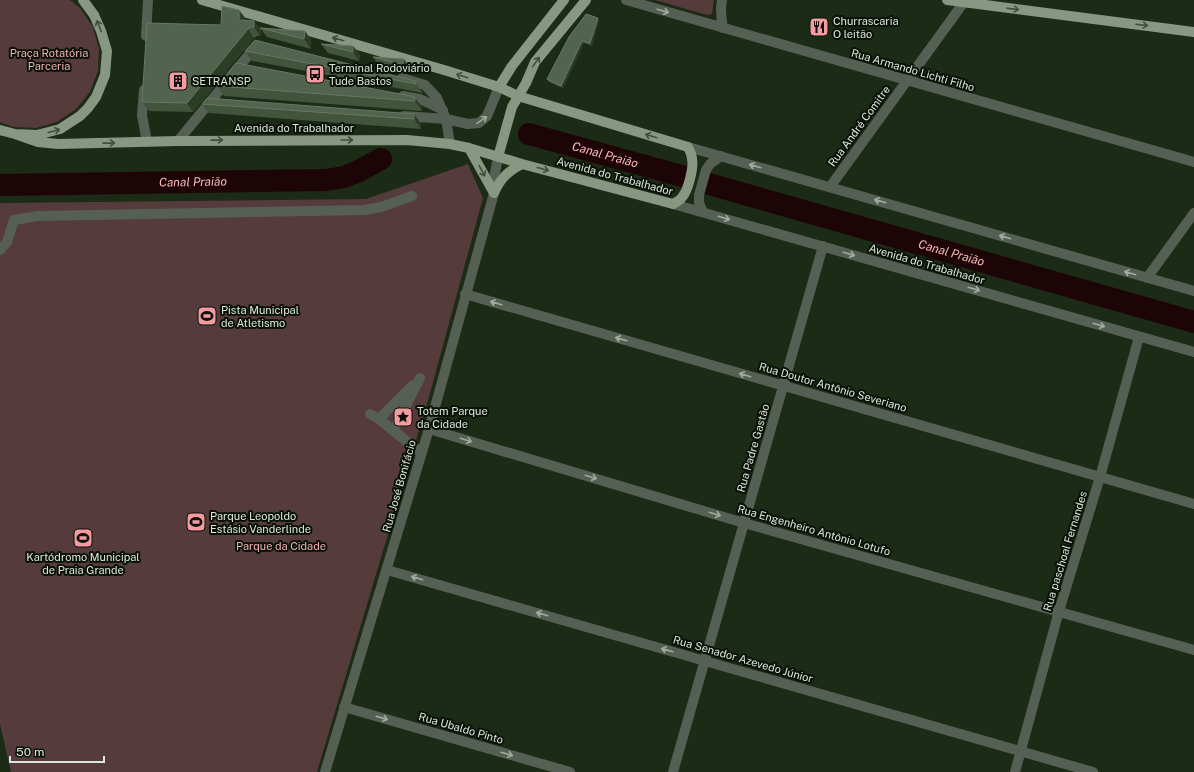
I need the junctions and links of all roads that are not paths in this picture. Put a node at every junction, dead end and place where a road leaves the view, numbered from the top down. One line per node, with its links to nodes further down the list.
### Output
1 (84, 0): 27 (main road, one-way to 1)
2 (148, 0): 13 (street)
3 (202, 0): 19 (main road, one-way to 3)
4 (564, 0): 19 (main road)
5 (626, 0): 10 (street, Rua Armando Lichti Filho, one-way to 10)
6 (722, 0): 10 (street)
7 (947, 0): 9 (main road)
8 (582, 2): 21 (main road, one-way to 8)
9 (964, 2): 11 (main road, one-way to 11); 18 (street, Rua André Comitre)
10 (723, 28): 18 (street, Rua Armando Lichti Filho)
11 (1194, 32)
12 (267, 44): 14 (street)
13 (146, 46)
14 (240, 65): 15 (street); 22 (street)
15 (255, 68)
16 (144, 77): 29 (street)
17 (396, 77): 24 (street)
18 (907, 80): 35 (street, Rua Armando Lichti Filho); 37 (street, Rua André Comitre)
19 (499, 88): 21 (main road); 24 (street, one-way to 19)
20 (390, 93): 24 (street)
21 (518, 96): 31 (main road, one-way to 21); 34 (main road)
22 (210, 101): 23 (street); 28 (street)
23 (226, 103)
24 (444, 114): 25 (street); 30 (street)
25 (391, 115)
26 (0, 130): 27 (main road)
27 (15, 134): 29 (main road, Avenida do Trabalhador, one-way to 29)
28 (178, 141): 29 (main road, Avenida do Trabalhador); 30 (main road, Avenida do Trabalhador, one-way to 30)
29 (147, 142)
30 (450, 144): 32 (main road, Avenida do Trabalhador)
31 (688, 147): 33 (street); 40 (main road)
32 (469, 148): 34 (main road, Avenida do Trabalhador); 38 (main road, one-way to 38)
33 (721, 156): 37 (street, one-way to 33); 41 (street)
34 (498, 157): 36 (main road, Avenida do Trabalhador); 38 (street, Rua José Bonifácio)
35 (1194, 162)
36 (522, 164): 38 (main road); 40 (main road, Avenida do Trabalhador, one-way to 40)
37 (830, 187): 45 (street, one-way to 37)
38 (494, 193): 47 (street, Rua José Bonifácio)
39 (412, 196): 44 (street)
40 (673, 204): 41 (street, Avenida do Trabalhador)
41 (703, 212): 43 (street, Avenida do Trabalhador, one-way to 43)
42 (1194, 213): 45 (street)
43 (823, 246): 48 (street, Avenida do Trabalhador, one-way to 48); 50 (street, Rua Padre Gastão)
44 (0, 250)
45 (1147, 278): 46 (street)
46 (1194, 292)
47 (465, 294): 50 (street, Rua Doutor Antônio Severiano, one-way to 47); 53 (street, Rua José Bonifácio)
48 (1140, 337): 49 (street, Avenida do Trabalhador); 56 (street, Rua paschoal Fernandes)
49 (1194, 352)
50 (783, 386): 56 (street, Rua Doutor Antônio Severiano); 58 (street, Rua Padre Gastão)
51 (370, 414): 52 (street)
52 (379, 419): 54 (street); 54 (street)
53 (429, 429): 55 (street, Rua José Bonifácio); 58 (street, Rua Engenheiro Antônio Lotufo, one-way to 58)
54 (393, 431): 55 (street)
55 (422, 453): 59 (street, Rua José Bonifácio)
56 (1100, 476): 57 (street, Rua Doutor Antônio Severiano); 60 (street, Rua paschoal Fernandes)
57 (1194, 504)
58 (744, 523): 60 (street, Rua Engenheiro Antônio Lotufo); 62 (street, Rua Padre Gastão)
59 (387, 570): 62 (street, Rua Senador Azevedo Júnior, one-way to 59); 63 (street, Rua José Bonifácio)
60 (1059, 611): 61 (street, Rua Engenheiro Antônio Lotufo); 64 (street, Rua paschoal Fernandes)
61 (1194, 650)
62 (705, 660): 64 (street, Rua Senador Azevedo Júnior); 67 (street, Rua Padre Gastão)
63 (344, 707): 65 (street, Rua José Bonifácio); 66 (street, Rua Ubaldo Pinto, one-way to 66)
64 (1021, 752): 68 (street, Rua paschoal Fernandes); 69 (street, Rua Senador Azevedo Júnior)
65 (325, 772)
66 (570, 772)
67 (673, 772)
68 (1016, 772)
69 (1092, 772)

